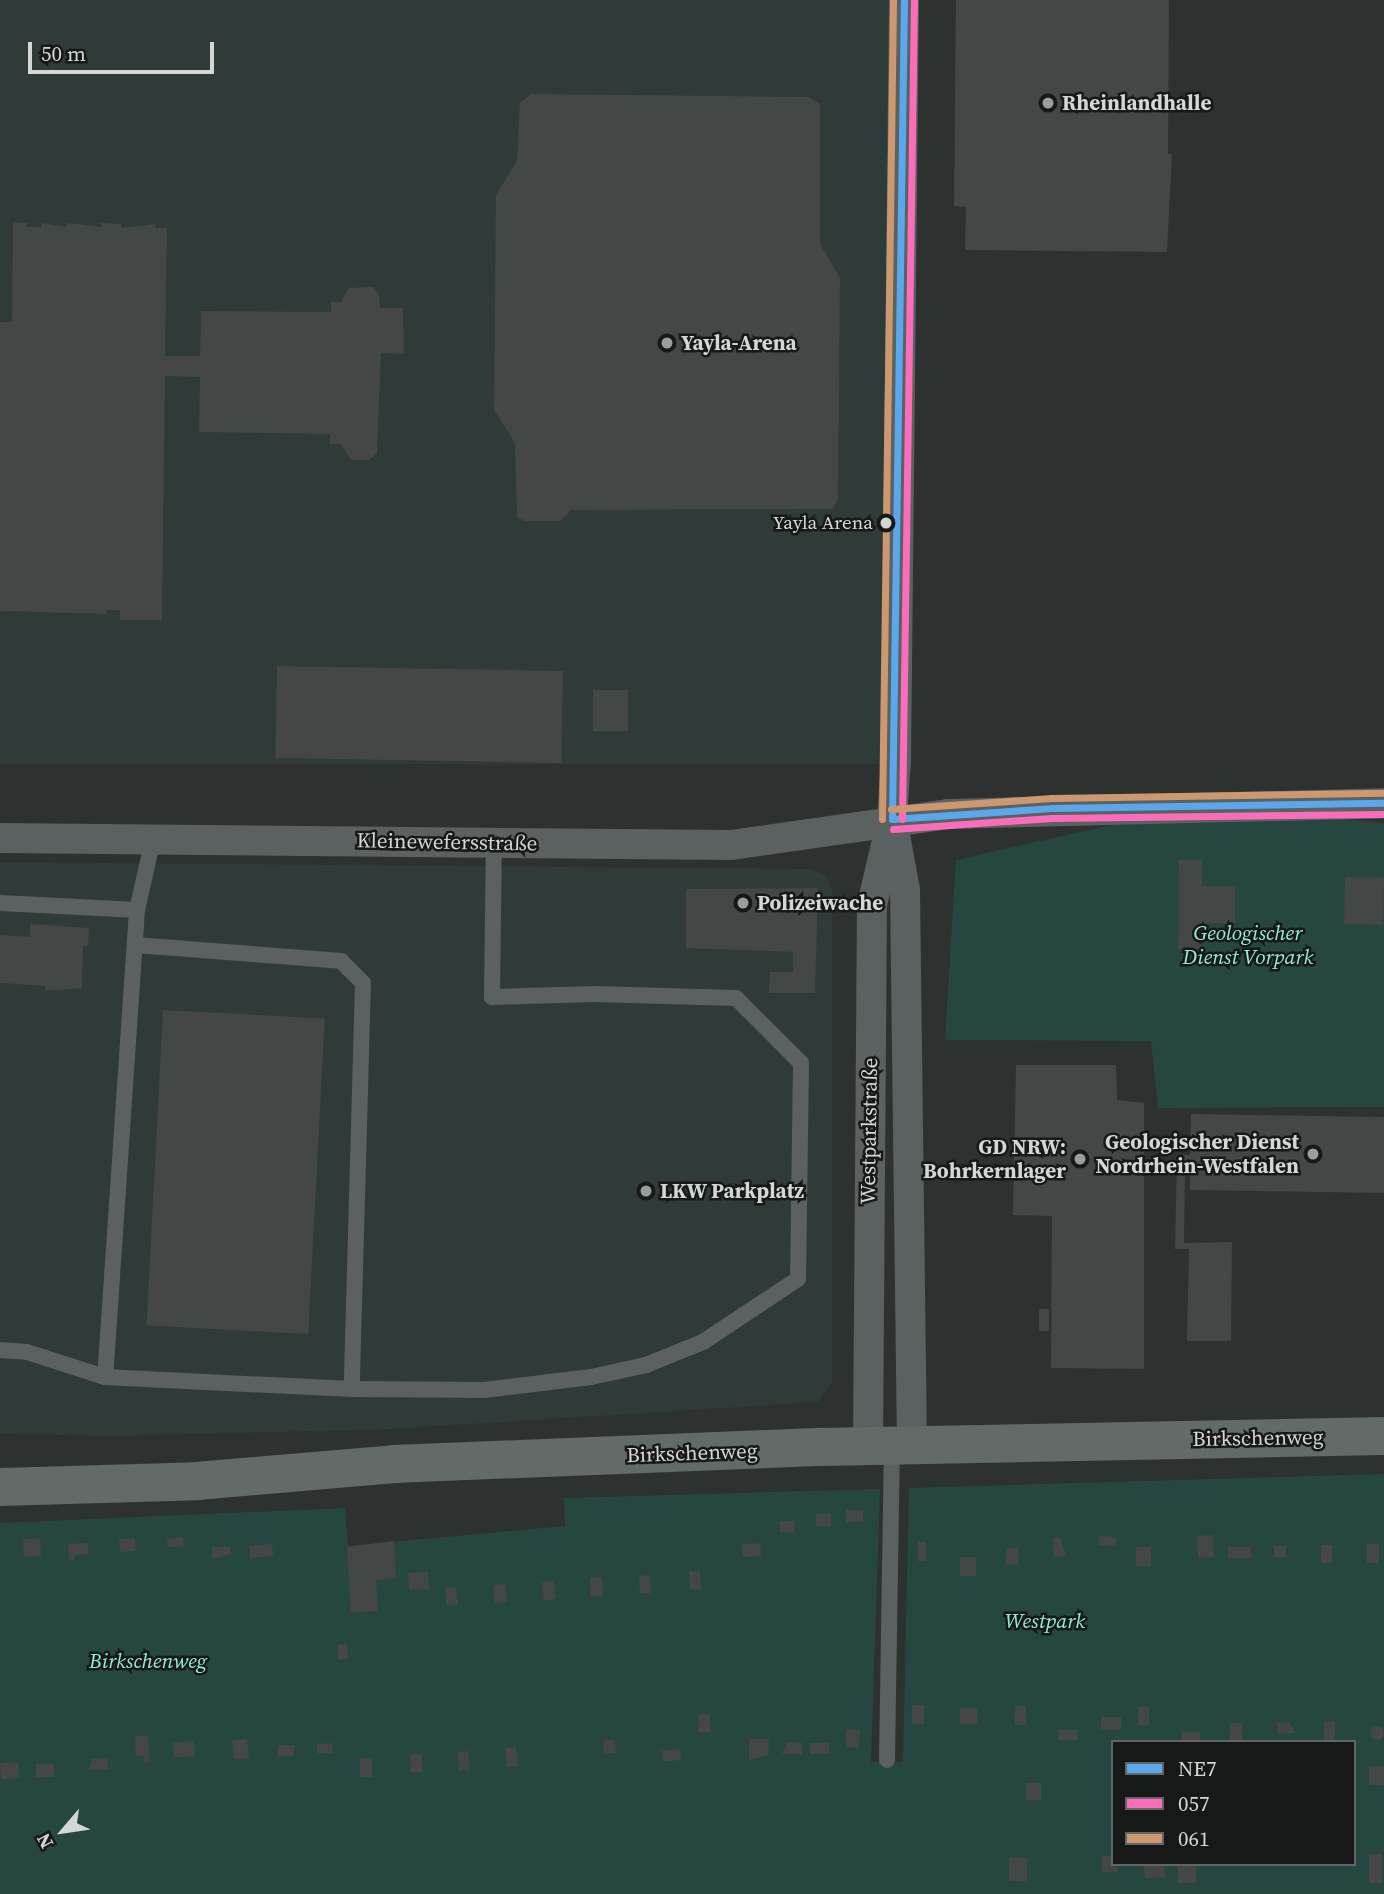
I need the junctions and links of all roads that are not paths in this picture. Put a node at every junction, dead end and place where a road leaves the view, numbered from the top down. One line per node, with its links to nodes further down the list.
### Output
1 (904, 0): 3 (street, Westparkstraße)
2 (1384, 803): 3 (street, Kleinewefersstraße)
3 (892, 819): 6 (street, Kleinewefersstraße); 14 (street, Westparkstraße); 14 (street, Westparkstraße)
4 (0, 838): 5 (street, Kleinewefersstraße)
5 (153, 839): 6 (street, Kleinewefersstraße); 8 (lane)
6 (494, 843): 12 (lane)
7 (0, 903): 8 (lane)
8 (137, 910): 9 (lane)
9 (135, 945): 11 (lane); 12 (lane)
10 (0, 1350): 11 (lane)
11 (105, 1377): 12 (lane)
12 (352, 1389)
13 (1384, 1436): 14 (main road, Birkschenweg)
14 (891, 1446): 15 (main road, Birkschenweg); 16 (lane)
15 (0, 1487)
16 (887, 1760)

